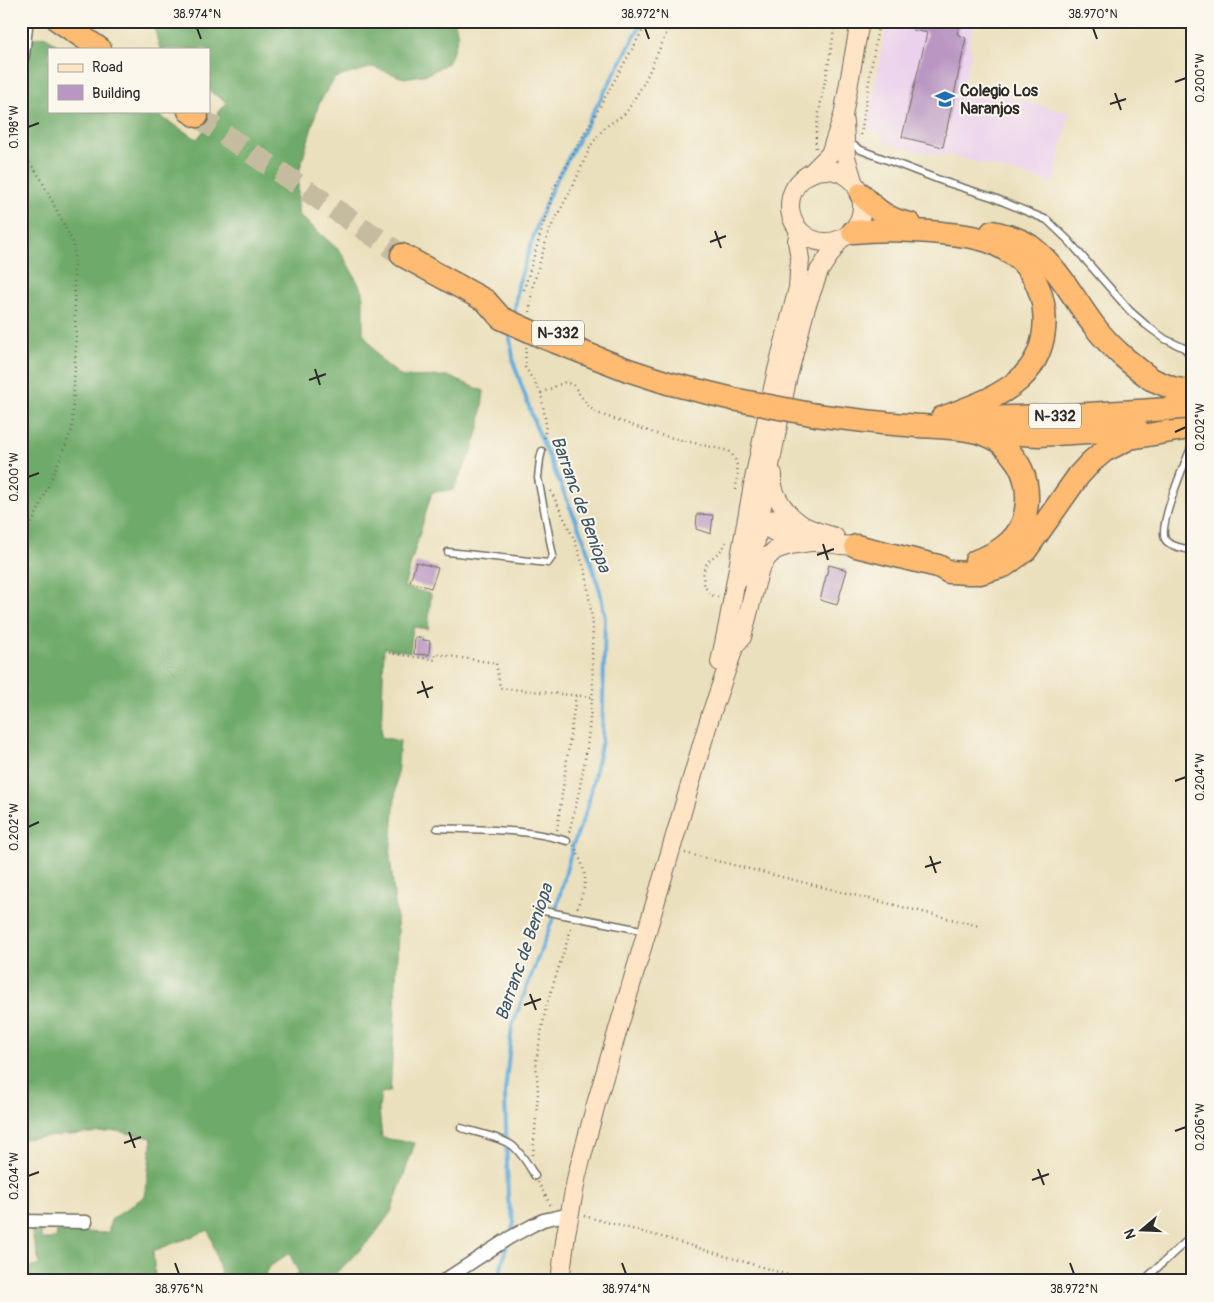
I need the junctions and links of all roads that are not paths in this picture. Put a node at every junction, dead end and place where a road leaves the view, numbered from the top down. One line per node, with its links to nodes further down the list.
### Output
1 (59, 21): 4 (highway)
2 (860, 21): 6 (street)
3 (21, 24): 5 (lane)
4 (99, 48)
5 (21, 73)
6 (843, 116): 7 (street); 8 (street)
7 (853, 137): 9 (street); 14 (lane)
8 (815, 169): 9 (street); 10 (street)
9 (857, 188): 11 (street); 15 (highway, bridge)
10 (799, 230): 11 (street); 13 (street)
11 (846, 236): 17 (highway); 21 (street)
12 (402, 255): 16 (highway, N-332, bridge)
13 (794, 303): 22 (street); 29 (street)
14 (1192, 356): 18 (lane)
15 (1193, 392)
16 (817, 410): 17 (highway, N-332); 19 (highway)
17 (942, 418): 18 (highway, N-332, bridge)
18 (1192, 423): 19 (highway); 26 (lane); 28 (highway)
19 (971, 431): 28 (highway)
20 (542, 451): 27 (lane)
21 (772, 460): 22 (street); 23 (street)
22 (759, 521): 23 (street); 24 (street); 29 (street); 30 (street)
23 (798, 522): 25 (street)
24 (810, 542): 25 (street); 30 (street)
25 (856, 546): 28 (highway)
26 (1193, 551)
27 (448, 552)
28 (938, 566)
29 (728, 624): 31 (street)
30 (735, 645): 31 (street)
31 (710, 717): 35 (street)
32 (437, 828): 33 (lane)
33 (567, 841)
34 (544, 911): 35 (lane)
35 (647, 931): 38 (street)
36 (461, 1128): 37 (lane)
37 (535, 1176)
38 (563, 1215): 42 (street); 43 (street)
39 (21, 1221): 40 (street)
40 (86, 1222)
41 (1193, 1235): 44 (lane)
42 (443, 1281)
43 (560, 1281)
44 (1143, 1281)

